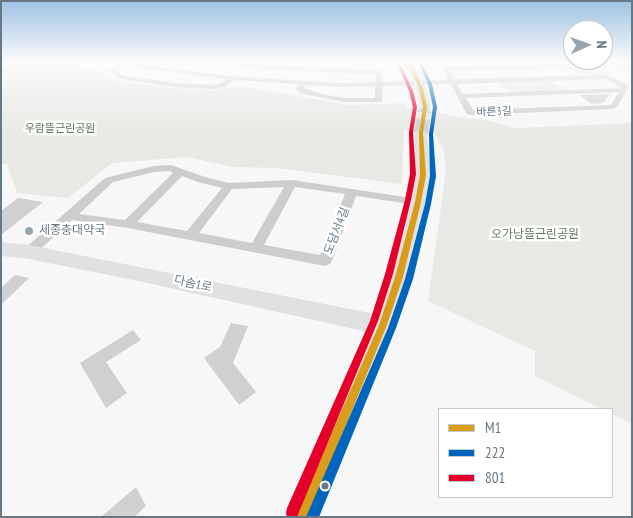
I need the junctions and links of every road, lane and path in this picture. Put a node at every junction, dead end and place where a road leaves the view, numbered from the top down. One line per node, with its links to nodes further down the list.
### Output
1 (301, 86): 2 (street)
2 (380, 86)
3 (420, 86): 8 (street)
4 (456, 86): 7 (street, 바른3길)
5 (625, 86): 6 (street)
6 (624, 90): 7 (street); 7 (street, 바른3길)
7 (461, 96)
8 (424, 107)
9 (421, 133): 14 (street)
10 (181, 171): 12 (street, 도담서4길); 15 (street, 도담서4길); 16 (street)
11 (292, 183): 12 (street, 도담서4길); 13 (street, 도담서4길); 18 (street)
12 (229, 186): 17 (street)
13 (352, 192): 14 (street, 도담서4길); 18 (street, 도담서4길)
14 (418, 202): 21 (street)
15 (70, 216): 16 (street, 도담서4길); 20 (street, 도담서4길)
16 (128, 224): 17 (street, 도담서4길)
17 (191, 235): 18 (street, 도담서4길)
18 (256, 247)
19 (1, 249): 20 (street, 다솜1로)
20 (28, 252): 21 (street, 다솜1로)
21 (383, 325): 22 (street)
22 (301, 517)

